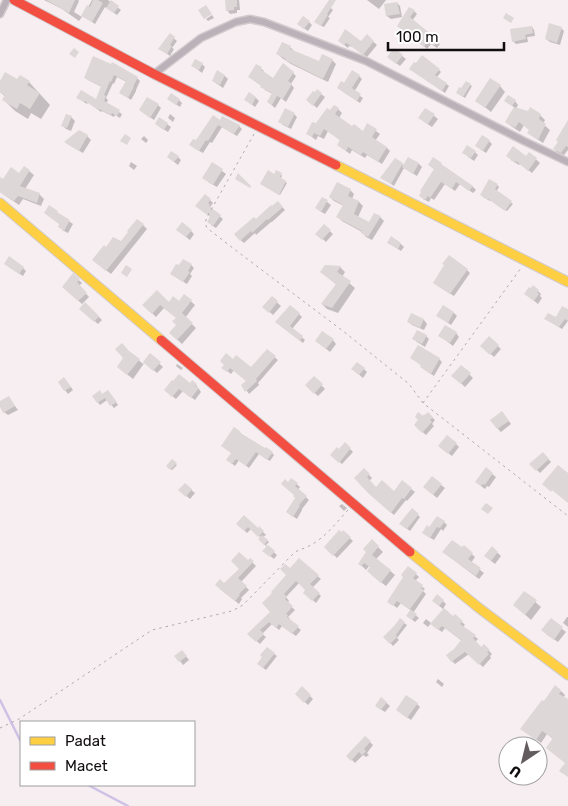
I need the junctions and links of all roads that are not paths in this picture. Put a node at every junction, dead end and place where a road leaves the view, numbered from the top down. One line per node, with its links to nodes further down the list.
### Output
1 (7, 0): 3 (street)
2 (14, 0): 4 (street)
3 (0, 14)
4 (154, 74): 5 (street); 7 (street)
5 (568, 162)
6 (0, 203): 8 (street)
7 (568, 282)
8 (568, 675)

